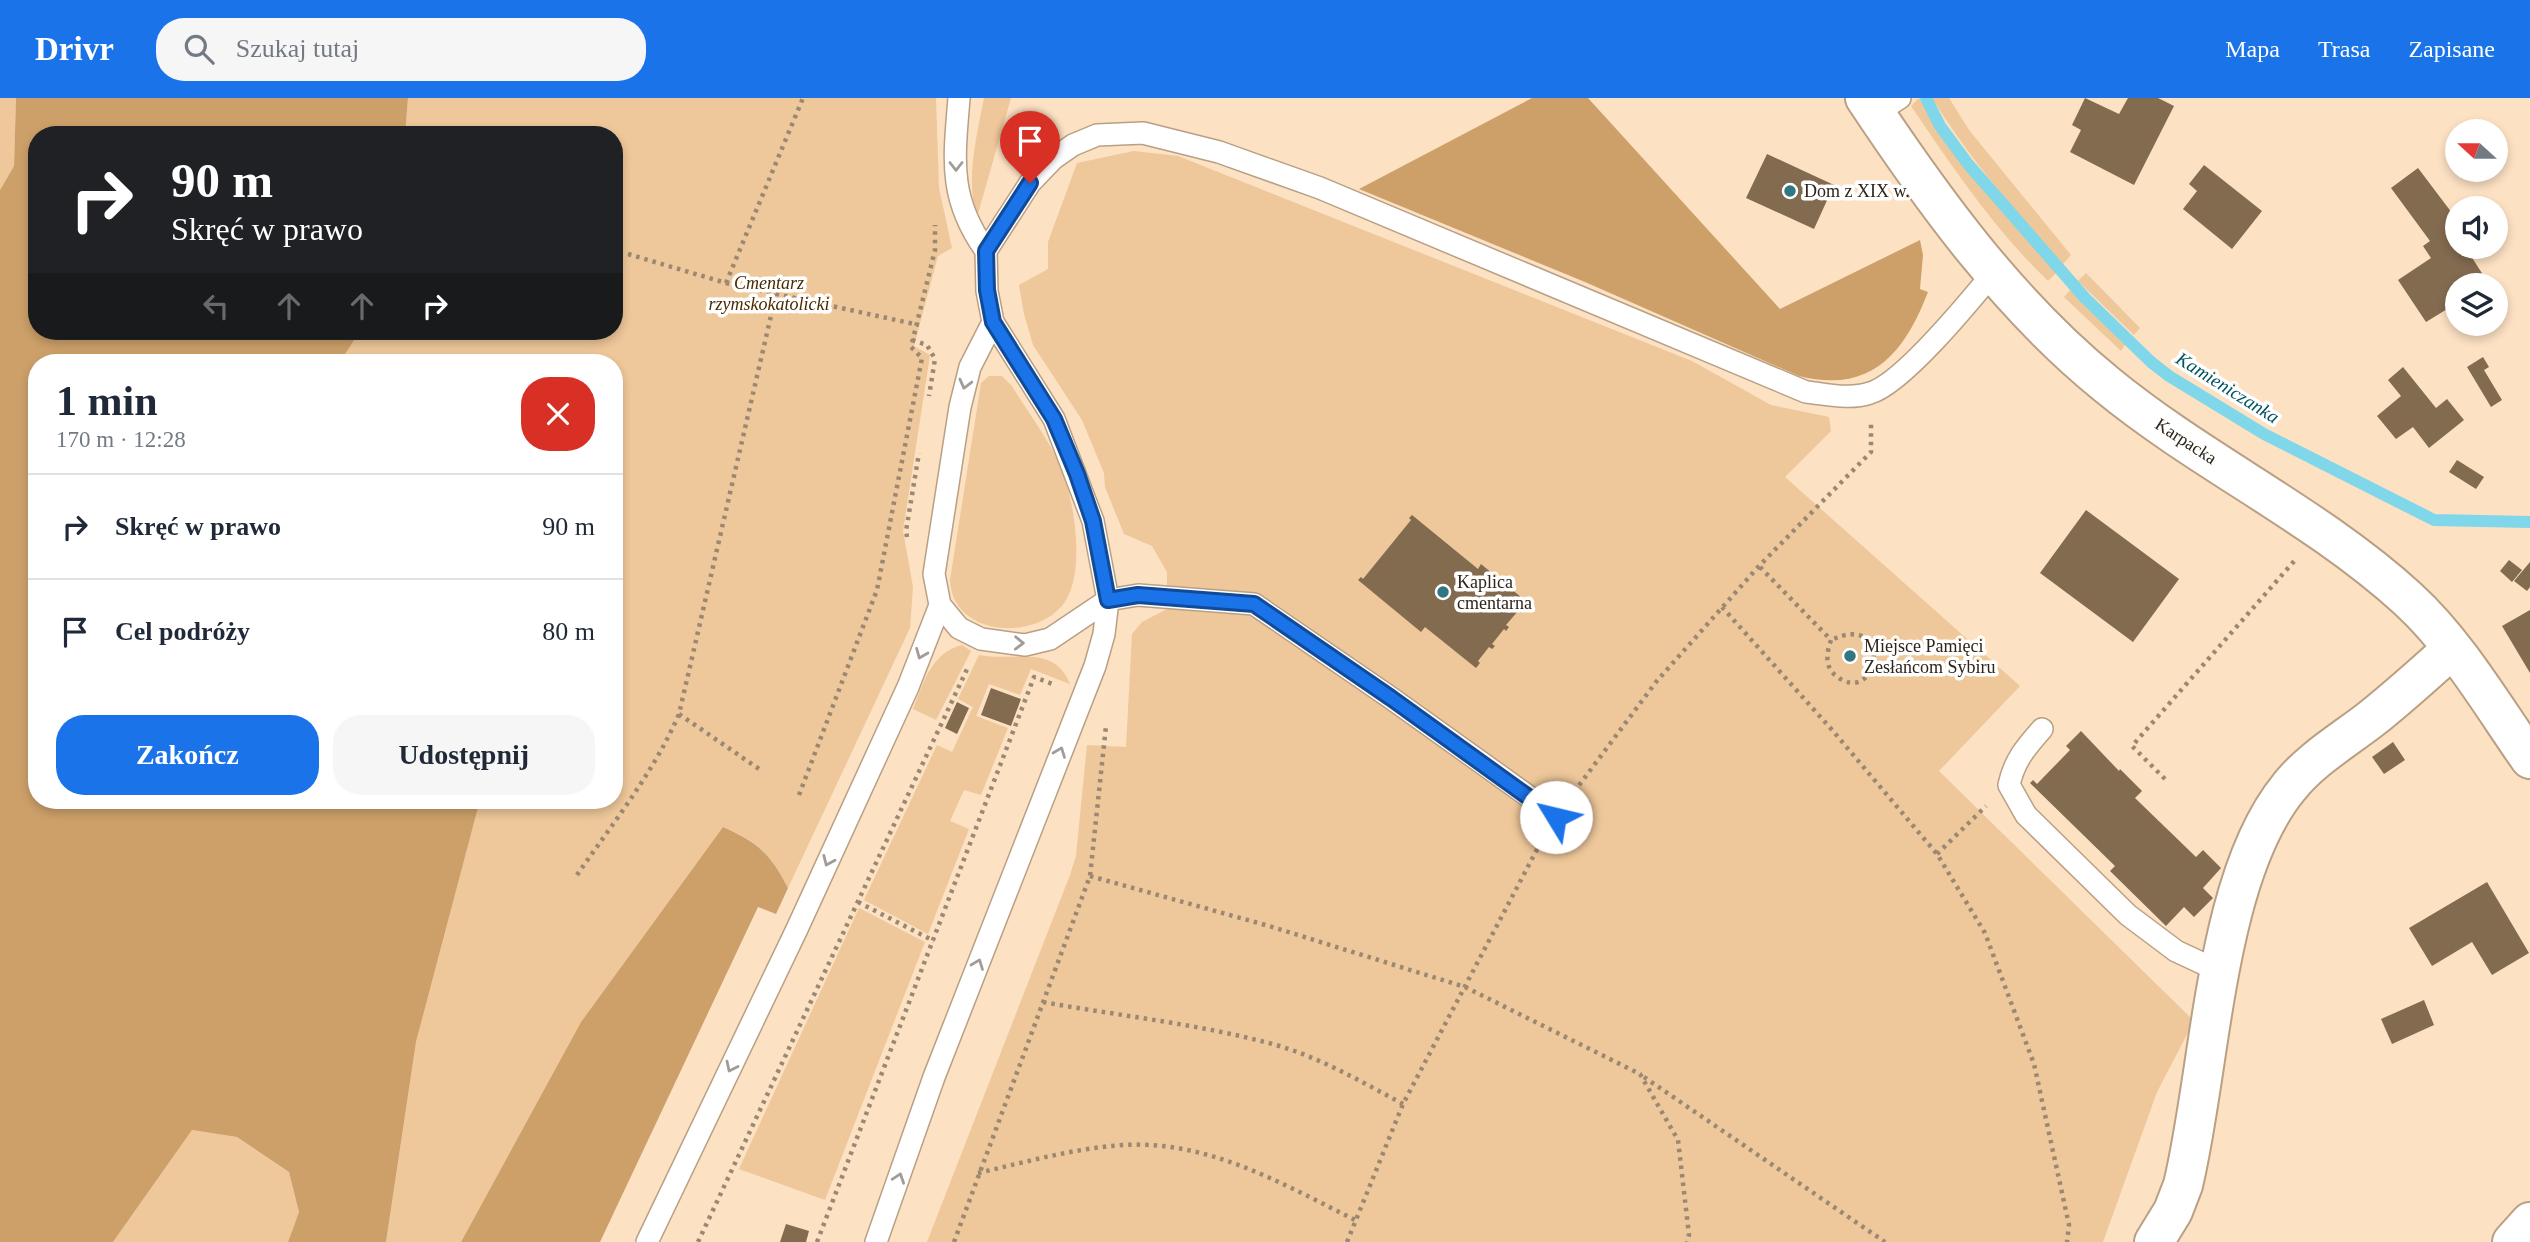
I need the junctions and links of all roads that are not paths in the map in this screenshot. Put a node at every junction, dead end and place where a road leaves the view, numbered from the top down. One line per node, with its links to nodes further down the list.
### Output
1 (959, 98): 3 (lane, one-way to 3)
2 (1880, 103): 4 (street, Karpacka)
3 (986, 251): 4 (lane); 5 (lane)
4 (1993, 273): 8 (street, Karpacka)
5 (993, 322): 6 (lane); 7 (lane, one-way to 7)
6 (1108, 600): 7 (lane, one-way to 6); 11 (lane); 15 (lane, one-way to 6)
7 (940, 605): 14 (lane, one-way to 14)
8 (2452, 649): 10 (street, Karpacka); 12 (street)
9 (2042, 729): 12 (lane)
10 (2530, 759)
11 (1556, 817)
12 (2221, 972): 16 (street)
13 (2530, 1222): 17 (street)
14 (647, 1242)
15 (876, 1242)
16 (2154, 1242)
17 (2512, 1242)

